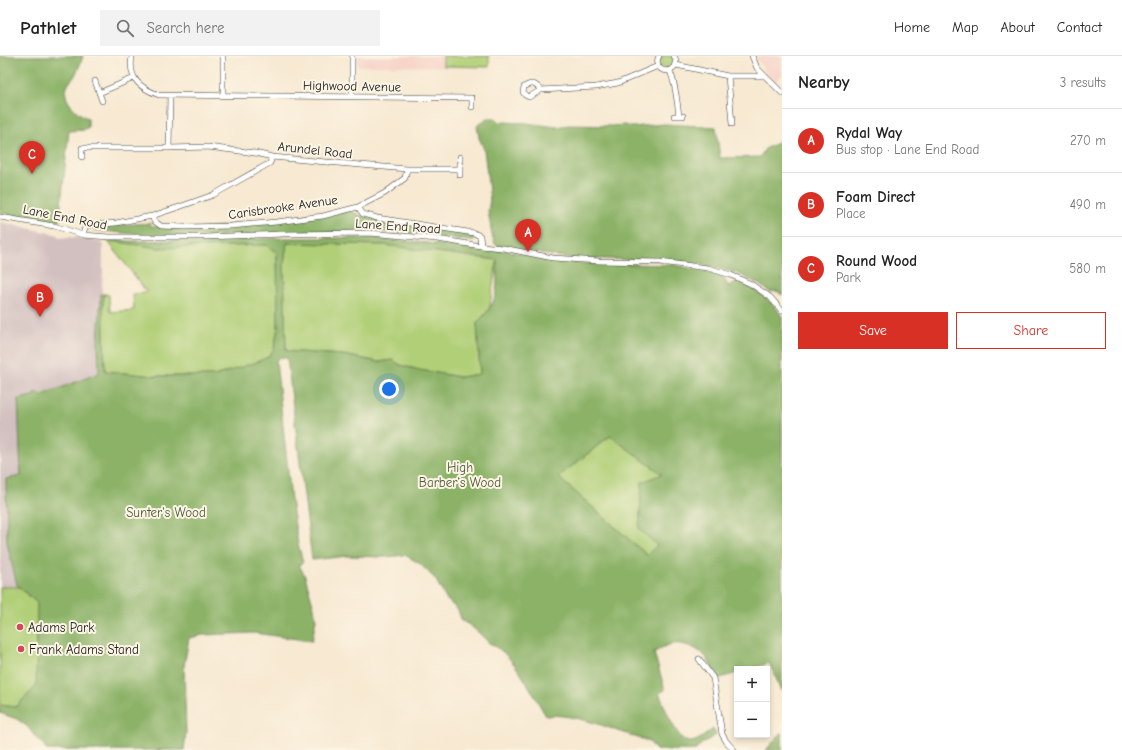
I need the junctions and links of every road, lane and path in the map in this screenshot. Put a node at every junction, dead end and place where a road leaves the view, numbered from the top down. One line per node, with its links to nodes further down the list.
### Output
1 (132, 56): 12 (street)
2 (223, 56): 18 (street)
3 (352, 56): 19 (street)
4 (659, 56): 8 (street)
5 (674, 56): 7 (street)
6 (752, 56): 11 (street)
7 (676, 65): 9 (street); 10 (street)
8 (658, 66): 9 (street); 14 (street)
9 (670, 71): 22 (street)
10 (728, 76): 11 (street); 23 (street)
11 (765, 76): 16 (street)
12 (134, 78): 15 (street); 17 (street, Highwood Avenue)
13 (96, 80): 15 (street)
14 (541, 90)
15 (98, 93): 20 (street)
16 (782, 93)
17 (170, 96): 18 (street, Highwood Avenue); 24 (street)
18 (223, 96): 19 (street, Highwood Avenue)
19 (352, 97): 21 (street, Highwood Avenue)
20 (102, 101)
21 (472, 107)
22 (679, 116)
23 (732, 124)
24 (169, 148): 25 (street, Arundel Road); 26 (street, Arundel Road)
25 (82, 157)
26 (272, 157): 28 (street, Arundel Road); 30 (street)
27 (460, 157): 28 (street, Arundel Road)
28 (407, 169): 29 (street, Carisbrooke Avenue)
29 (358, 207): 30 (street, Carisbrooke Avenue); 33 (street)
30 (152, 216): 32 (street)
31 (0, 217): 32 (street, Lane End Road)
32 (83, 235): 33 (street, Lane End Road)
33 (481, 246): 34 (street, Lane End Road)
34 (782, 311)
35 (699, 659): 36 (street)
36 (734, 750)

